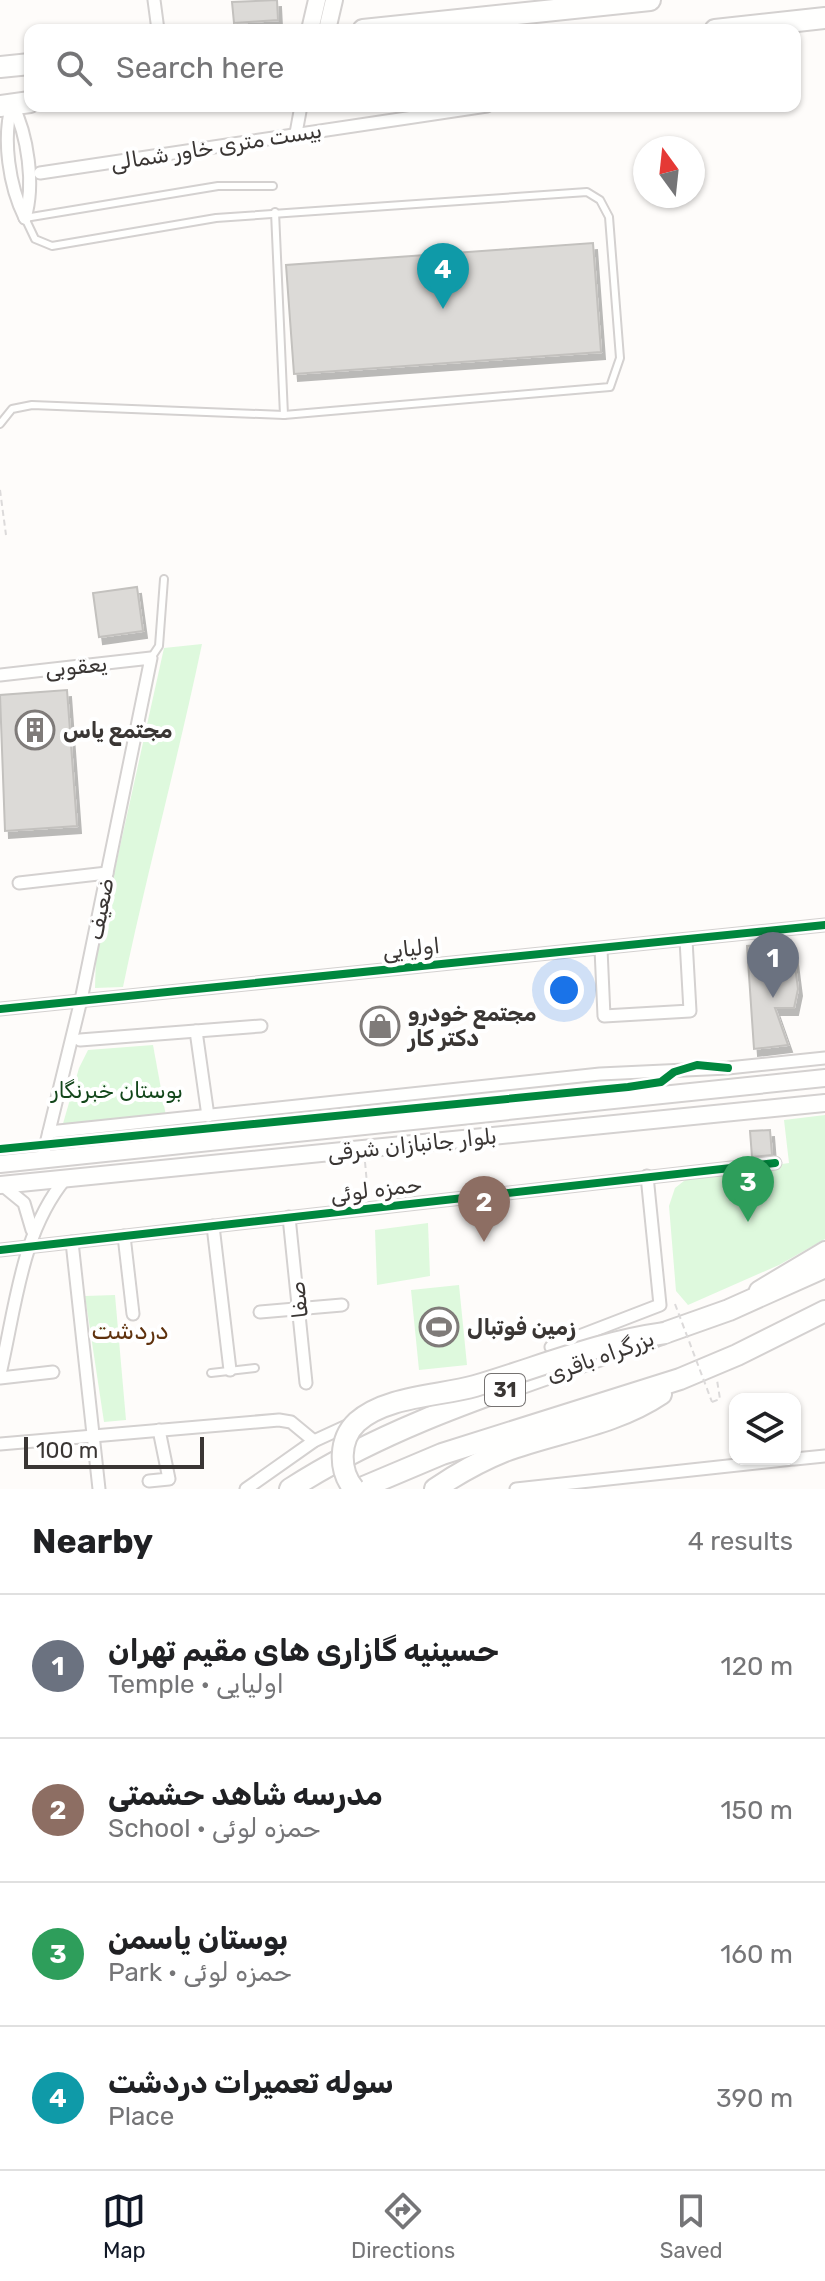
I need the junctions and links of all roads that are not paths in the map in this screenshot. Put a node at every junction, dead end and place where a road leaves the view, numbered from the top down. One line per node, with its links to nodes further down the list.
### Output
1 (154, 0): 7 (street)
2 (317, 0): 8 (main road)
3 (334, 0): 9 (main road)
4 (650, 0): 5 (highway)
5 (625, 1): 10 (highway)
6 (825, 18): 11 (highway)
7 (157, 24)
8 (311, 24)
9 (328, 24)
10 (417, 24)
11 (770, 24)
12 (24, 65): 13 (highway)
13 (0, 67)
14 (14, 104): 21 (street)
15 (300, 112): 17 (street)
16 (445, 112): 17 (street, بیست متری خاور شمالی)
17 (296, 133): 18 (street, بیست متری خاور شمالی)
18 (40, 173)
19 (273, 186): 21 (lane)
20 (275, 212): 21 (lane); 22 (lane); 22 (lane)
21 (25, 218)
22 (284, 415): 23 (lane)
23 (0, 424)
24 (164, 579): 25 (lane)
25 (151, 658): 26 (street, یعقوبی); 27 (street, ضعیف)
26 (0, 675)
27 (107, 873): 28 (street); 32 (street, ضعیف)
28 (19, 883)
29 (825, 925): 30 (street, اولیایی)
30 (686, 940): 31 (street, اولیایی); 31 (street)
31 (601, 949): 32 (street, اولیایی)
32 (81, 1000): 33 (street, اولیایی); 41 (street, ضعیف)
33 (0, 1009)
34 (261, 1026): 35 (street)
35 (196, 1031): 36 (street); 40 (street)
36 (80, 1040)
37 (825, 1058): 40 (street)
38 (825, 1078): 42 (main road, بلوار جانبازان شرقی)
39 (825, 1103): 46 (main road, بلوار جانبازان شرقی)
40 (208, 1116): 41 (street)
41 (49, 1132): 42 (street, ضعیف)
42 (42, 1160): 44 (main road, بلوار جانبازان شرقی)
43 (775, 1163): 45 (street, حمزه لوئی)
44 (0, 1164)
45 (647, 1176): 48 (street, حمزه لوئی); 65 (street)
46 (66, 1178): 47 (main road, بلوار جانبازان شرقی); 50 (street)
47 (1, 1185): 50 (street)
48 (289, 1217): 49 (street, حمزه لوئی); 58 (street, صفا)
49 (213, 1226): 51 (street, حمزه لوئی); 67 (street)
50 (33, 1230): 53 (street)
51 (124, 1236): 52 (street, حمزه لوئی); 62 (street)
52 (72, 1242): 53 (street, حمزه لوئی); 75 (street)
53 (29, 1246): 54 (street, حمزه لوئی); 64 (street)
54 (0, 1250)
55 (825, 1250): 59 (main road)
56 (825, 1267): 59 (highway, بزرگراه باقری / 31)
57 (342, 1305): 58 (street)
58 (298, 1308): 61 (street); 72 (street, صفا)
59 (729, 1310): 63 (highway, بزرگراه باقری / 31)
60 (825, 1311): 71 (highway, بزرگراه باقری / 31)
61 (260, 1312)
62 (133, 1314)
63 (665, 1333): 85 (highway, بزرگراه باقری / 31); 86 (highway, bridge)
64 (4, 1339): 70 (street)
65 (551, 1347)
66 (255, 1368): 67 (lane)
67 (230, 1370): 69 (lane)
68 (53, 1372): 70 (street)
69 (211, 1373)
70 (0, 1376)
71 (680, 1379): 86 (highway, بزرگراه باقری / 31); 87 (highway)
72 (306, 1383)
73 (387, 1406): 76 (street)
74 (159, 1430): 75 (street); 76 (street); 81 (street)
75 (93, 1436): 77 (street); 83 (street)
76 (314, 1441): 84 (street)
77 (0, 1444)
78 (825, 1456): 79 (street)
79 (801, 1458)
80 (741, 1465): 82 (street)
81 (149, 1481)
82 (557, 1486): 88 (street)
83 (99, 1489)
84 (246, 1489)
85 (290, 1489)
86 (356, 1489)
87 (435, 1489)
88 (516, 1489)

